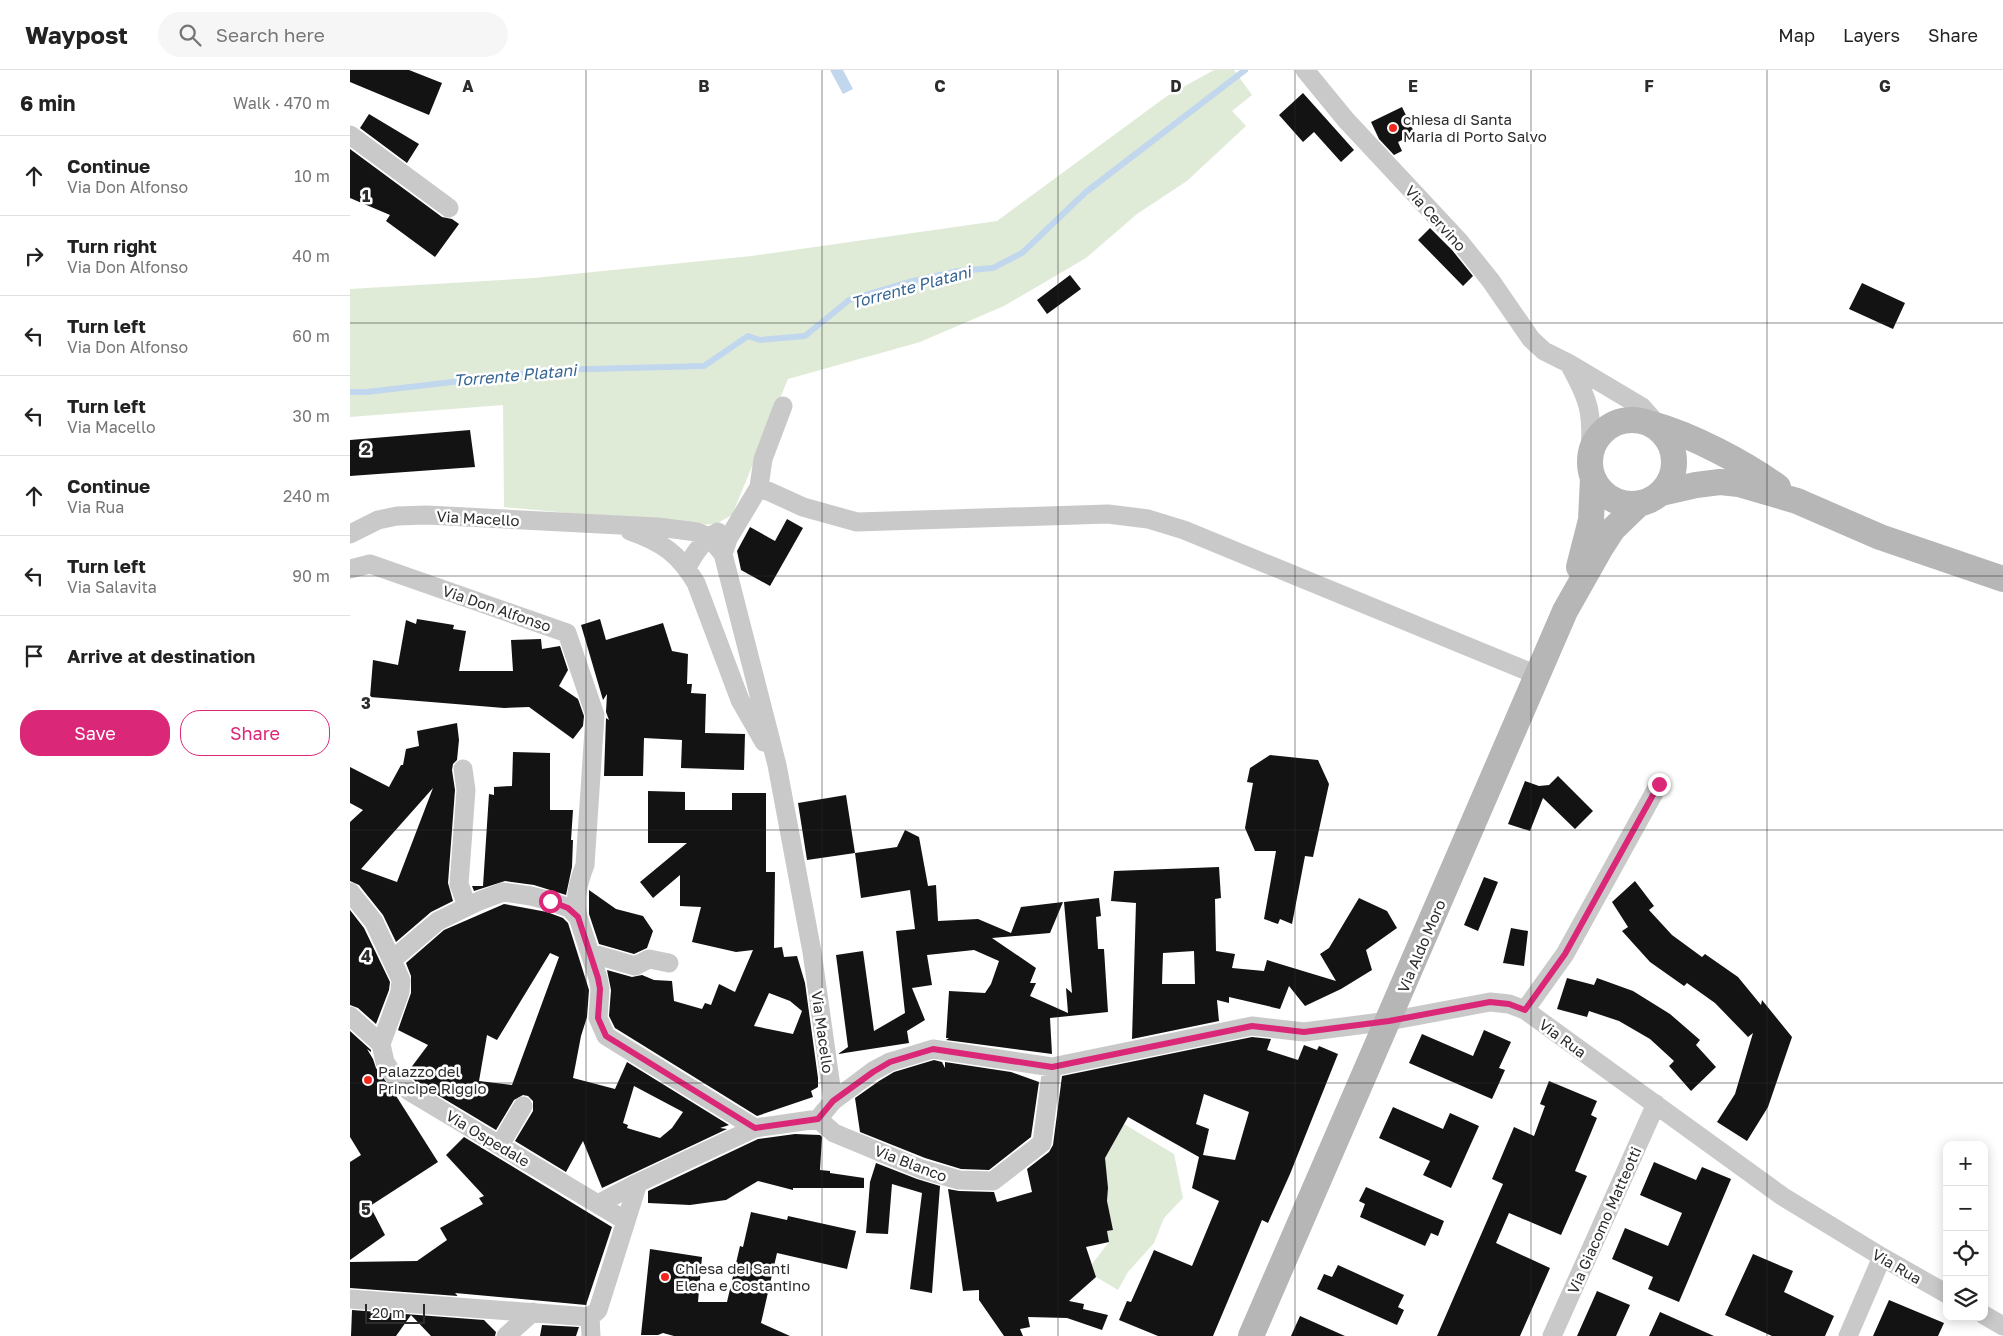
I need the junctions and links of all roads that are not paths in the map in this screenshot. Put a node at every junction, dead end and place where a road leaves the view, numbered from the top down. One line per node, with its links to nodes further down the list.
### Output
1 (1305, 70): 4 (street, Via Cervino)
2 (350, 135): 3 (street)
3 (449, 208)
4 (1568, 363): 6 (street, Via Cervino); 7 (street)
5 (783, 406): 8 (street)
6 (1656, 427): 7 (street); 9 (street); 10 (street)
7 (1592, 466): 9 (street); 19 (street)
8 (759, 487): 11 (street); 22 (street)
9 (1651, 498): 10 (street); 19 (street)
10 (1797, 501): 18 (street)
11 (744, 514): 14 (street); 15 (street)
12 (610, 525): 13 (street, Via Macello); 14 (street); 16 (street)
13 (350, 534)
14 (709, 537): 15 (street); 16 (street)
15 (722, 554): 20 (street, Via Macello)
16 (688, 568): 21 (street)
17 (350, 569): 28 (street, Via Don Alfonso)
18 (2003, 580)
19 (1565, 611): 22 (street, Via Aldo Moro)
20 (748, 652): 21 (street); 23 (street, Via Macello)
21 (726, 659): 23 (street)
22 (1536, 675): 34 (street, Via Aldo Moro)
23 (777, 765): 37 (street, Via Macello)
24 (463, 769): 27 (street)
25 (1659, 784): 32 (street)
26 (350, 892): 30 (street)
27 (467, 906): 28 (street); 30 (street)
28 (578, 917): 29 (street, Via Don Alfonso)
29 (590, 953): 31 (street); 41 (street, Via Don Alfonso)
30 (392, 960): 35 (street)
31 (669, 963)
32 (1525, 1010): 34 (street, Via Rua); 38 (street, Via Rua)
33 (350, 1016): 35 (street)
34 (1389, 1021): 36 (street, Via Rua); 54 (street, Via Aldo Moro)
35 (381, 1044): 42 (street, Via Ospedale)
36 (1052, 1067): 37 (street, Via Rua); 40 (street, Via Blanco)
37 (833, 1101): 40 (street)
38 (1656, 1104): 46 (street, Via Rua); 55 (street, Via Giacomo Matteotti)
39 (522, 1106): 42 (street)
40 (818, 1119): 41 (street)
41 (755, 1128): 43 (street)
42 (500, 1145): 44 (street, Via Ospedale)
43 (638, 1183): 44 (street); 45 (street)
44 (598, 1204): 45 (street, Via Ospedale)
45 (626, 1221): 52 (street)
46 (1882, 1257): 47 (street, Via Rua); 56 (street)
47 (1943, 1292)
48 (350, 1299): 49 (street)
49 (533, 1312): 52 (street); 53 (street)
50 (1988, 1317): 51 (street)
51 (2003, 1326)
52 (591, 1327)
53 (506, 1336)
54 (1251, 1336)
55 (1552, 1336)
56 (1848, 1336)

